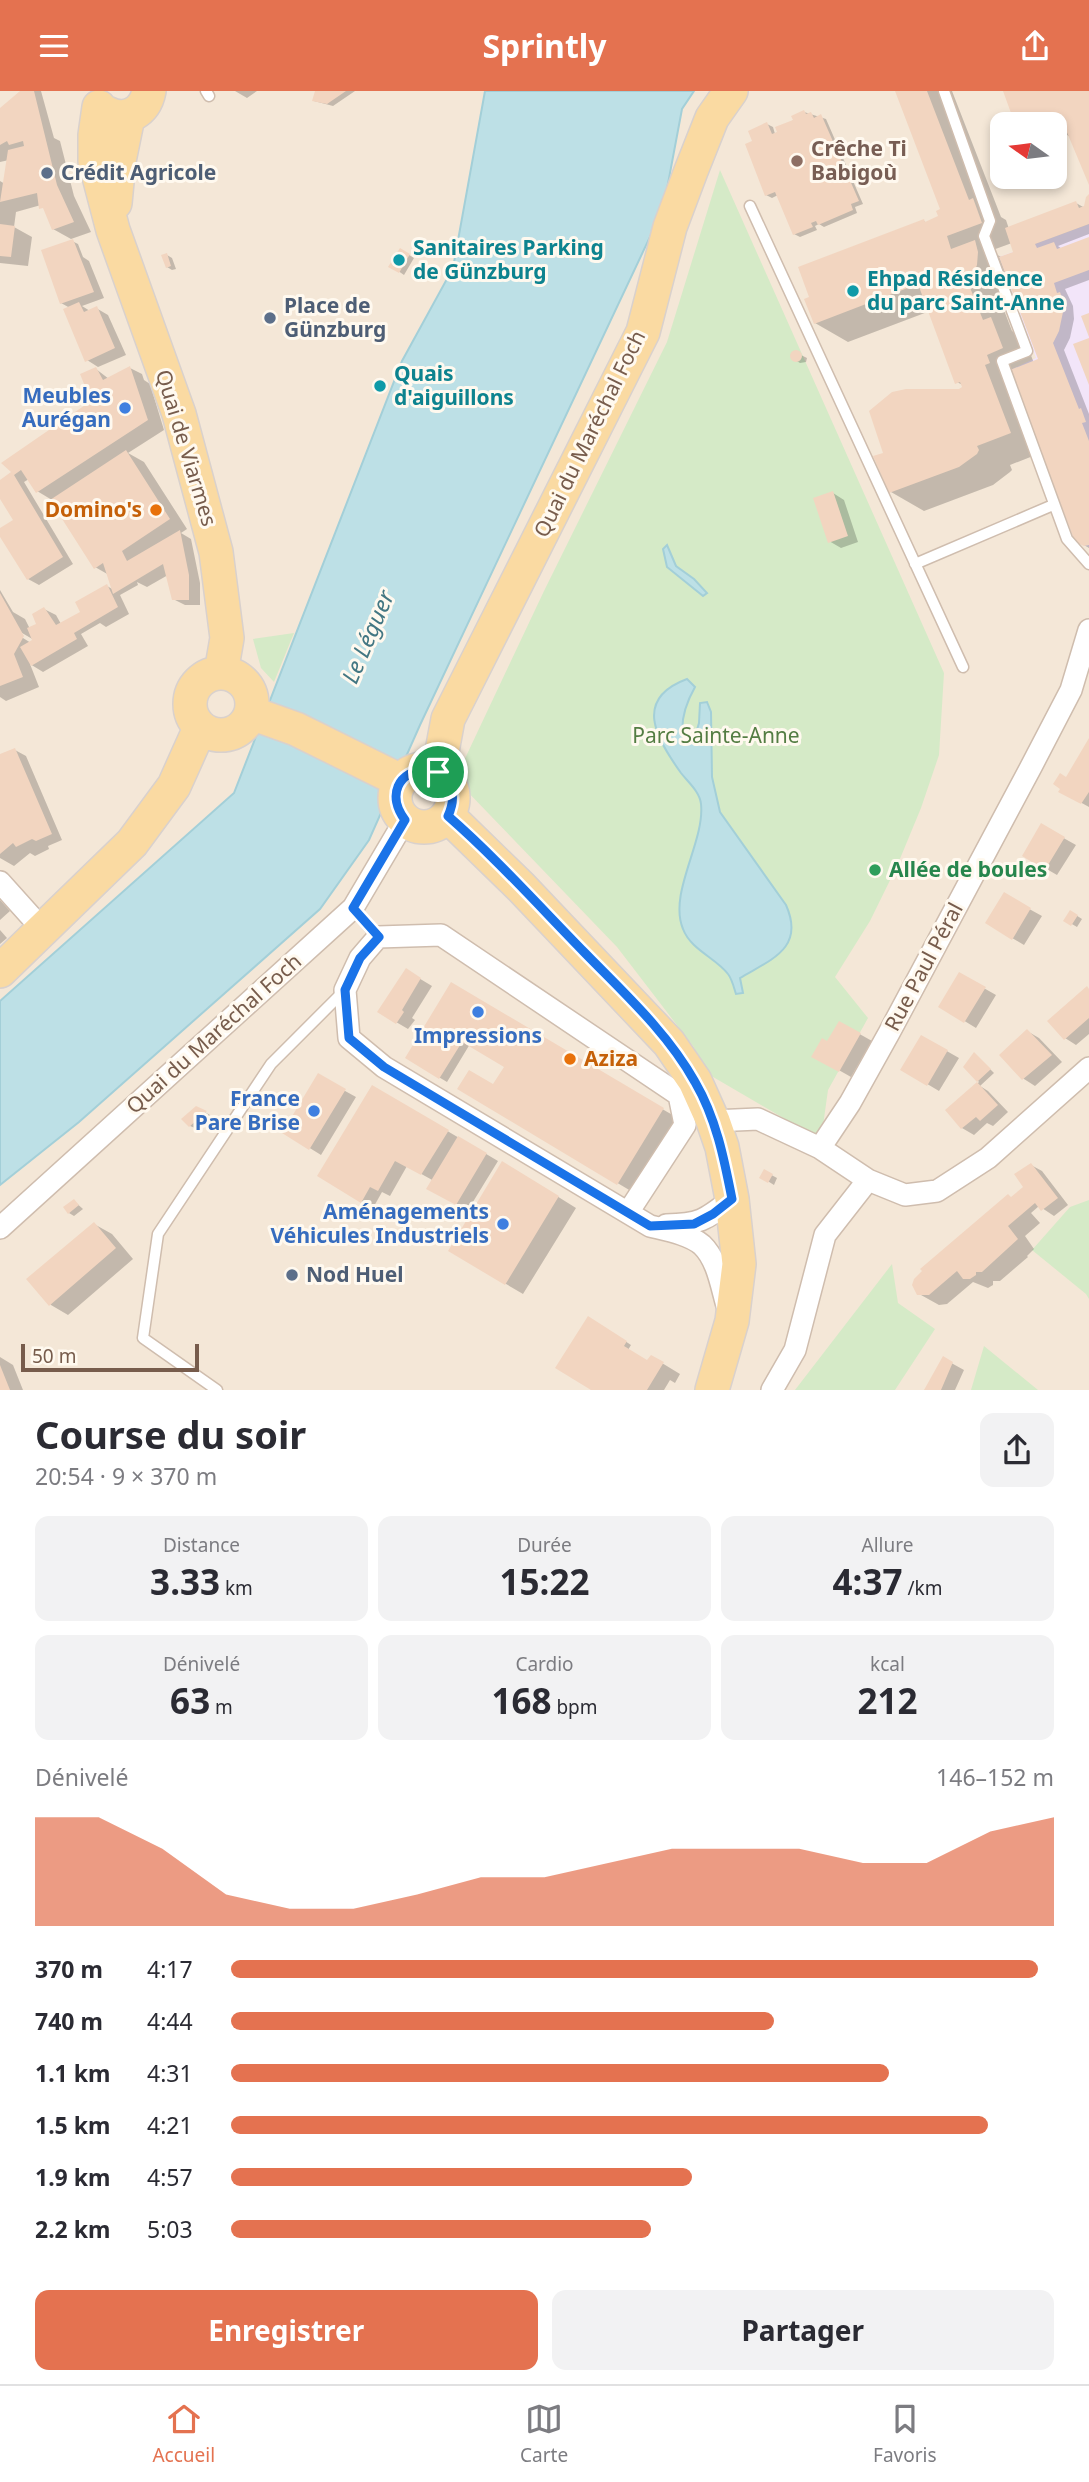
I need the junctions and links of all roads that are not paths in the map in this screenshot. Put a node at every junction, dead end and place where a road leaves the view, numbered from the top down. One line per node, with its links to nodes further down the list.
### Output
1 (731, 91): 13 (main road, Quai du Maréchal Foch)
2 (944, 91): 5 (lane)
3 (117, 101): 10 (main road, Quai de Viarmes)
4 (750, 206): 6 (lane)
5 (1053, 505): 6 (lane); 7 (lane)
6 (915, 564): 9 (lane)
7 (1089, 564)
8 (1089, 630): 25 (street, Rue Paul Péral)
9 (963, 667)
10 (221, 673): 11 (main road); 12 (main road)
11 (255, 715): 12 (main road); 14 (main road)
12 (200, 728): 19 (main road)
13 (438, 772): 14 (main road); 15 (main road)
14 (399, 780): 16 (main road)
15 (448, 816): 16 (main road); 24 (main road)
16 (405, 820): 18 (street, Quai du Maréchal Foch)
17 (0, 882): 19 (street)
18 (353, 908): 20 (lane); 30 (street, Quai du Maréchal Foch)
19 (44, 931): 21 (main road)
20 (379, 937): 22 (street); 28 (street)
21 (0, 971)
22 (345, 990): 28 (street); 32 (lane)
23 (1089, 1068): 26 (street)
24 (713, 1121): 25 (street); 27 (main road)
25 (820, 1148): 26 (street)
26 (868, 1180): 34 (street)
27 (732, 1199): 29 (street); 31 (main road)
28 (629, 1211): 29 (street)
29 (650, 1226): 31 (street)
30 (0, 1228)
31 (732, 1321): 33 (main road)
32 (217, 1390)
33 (712, 1390)
34 (772, 1390)

